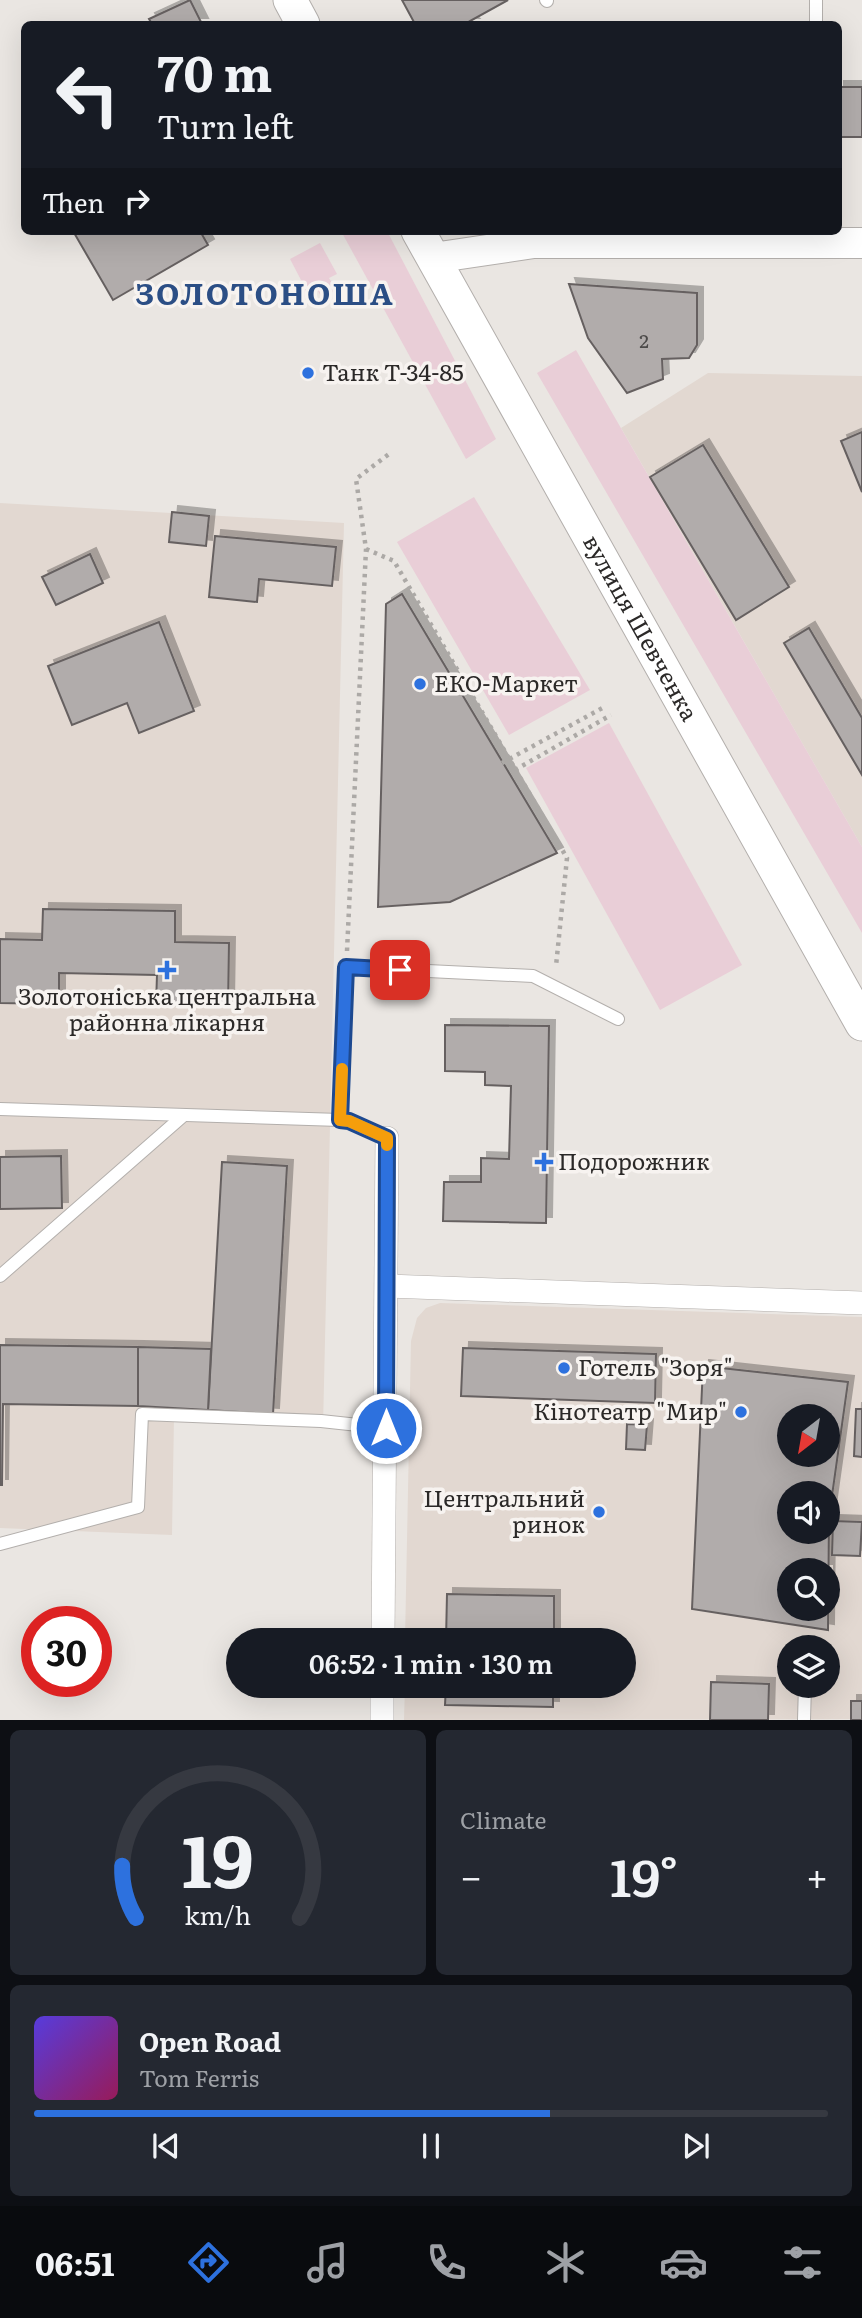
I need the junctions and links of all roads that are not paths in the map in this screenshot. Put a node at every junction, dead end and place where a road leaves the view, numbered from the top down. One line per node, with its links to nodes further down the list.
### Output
1 (290, 0): 3 (main road)
2 (816, 0): 4 (lane)
3 (301, 21)
4 (816, 21)
5 (814, 237): 6 (street); 7 (street)
6 (862, 243)
7 (425, 244): 9 (main road, вулиця Шевченка)
8 (618, 1019): 12 (lane)
9 (862, 1024)
10 (0, 1109): 11 (lane)
11 (184, 1115): 12 (lane); 14 (lane)
12 (340, 1120): 13 (lane)
13 (387, 1138): 15 (street)
14 (0, 1276)
15 (387, 1286): 16 (street); 17 (street)
16 (862, 1303)
17 (386, 1428): 18 (lane); 19 (street)
18 (0, 1544)
19 (383, 1628)
20 (382, 1698): 22 (street)
21 (804, 1698): 23 (lane)
22 (382, 1720)
23 (804, 1720)

